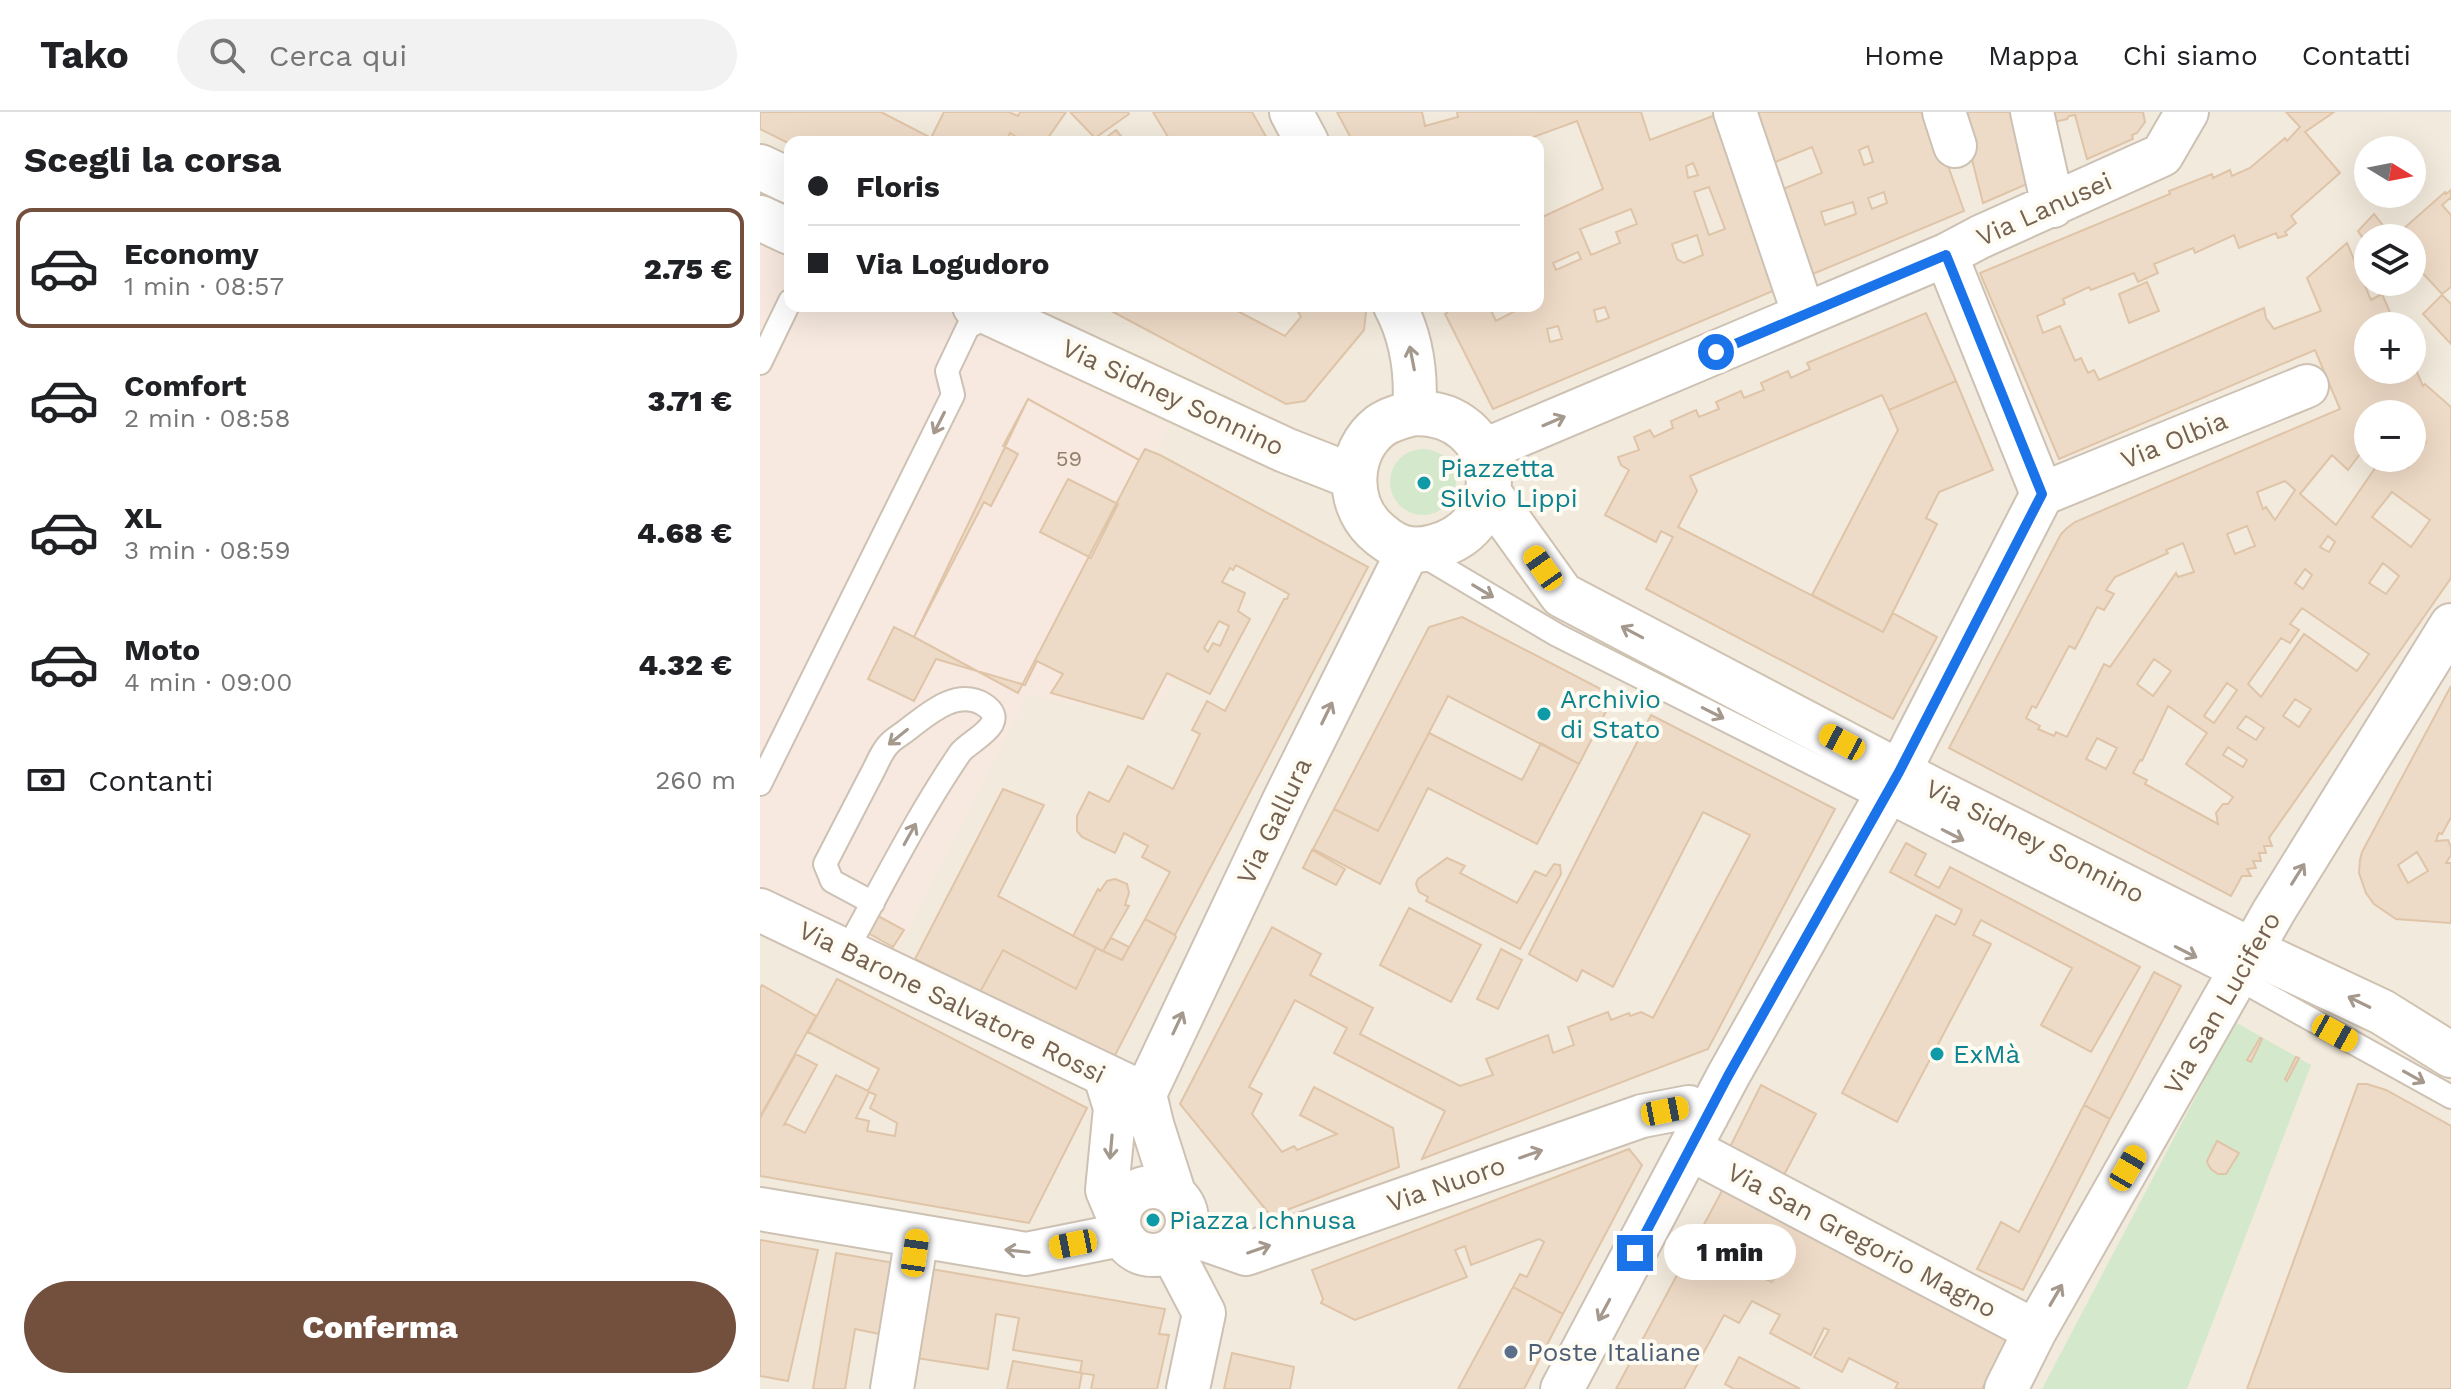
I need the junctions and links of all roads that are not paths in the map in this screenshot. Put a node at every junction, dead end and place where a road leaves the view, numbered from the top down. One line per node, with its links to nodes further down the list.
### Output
1 (1291, 112): 5 (street)
2 (1735, 112): 16 (street)
3 (2032, 112): 8 (street)
4 (2187, 112): 8 (street, Via Lanusei)
5 (1304, 136)
6 (760, 167): 7 (main road)
7 (784, 178)
8 (2053, 206): 11 (street, Via Lanusei)
9 (760, 218): 10 (main road)
10 (784, 229)
11 (1946, 255): 16 (street, Via Lanusei); 22 (street)
12 (785, 312): 17 (lane)
13 (981, 312): 25 (lane, one-way to 25)
14 (992, 312): 21 (main road, Via Sidney Sonnino)
15 (1398, 312): 19 (street, one-way to 15)
16 (1804, 315): 20 (street, Via Lanusei, one-way to 16)
17 (760, 363)
18 (2307, 386): 22 (street, Via Olbia)
19 (1414, 413): 20 (main road); 21 (main road)
20 (1485, 472): 23 (main road); 26 (main road, Via Sidney Sonnino, one-way to 20)
21 (1354, 477): 23 (main road)
22 (2042, 494): 26 (street)
23 (1412, 551): 26 (lane, one-way to 26); 33 (street, Via Gallura, one-way to 23)
24 (2450, 627): 30 (street, Via San Lucifero, one-way to 24)
25 (760, 784)
26 (1892, 786): 30 (main road, Via Sidney Sonnino); 35 (street)
27 (873, 903): 27 (lane, one-way to 27); 29 (lane)
28 (760, 910): 32 (street, Via Barone Salvatore Rossi)
29 (856, 933)
30 (2244, 964): 31 (main road, Via Sidney Sonnino, one-way to 30); 34 (lane, one-way to 34); 41 (street, Via San Lucifero, one-way to 30)
31 (2451, 1055)
32 (1105, 1076): 33 (street, Via Barone Salvatore Rossi); 38 (street, one-way to 38)
33 (1145, 1094): 36 (street)
34 (2451, 1097)
35 (1698, 1133): 40 (street, Via Nuoro, one-way to 35); 41 (street, Via San Gregorio Magno); 44 (street, one-way to 44)
36 (1174, 1193): 38 (street); 40 (street)
37 (760, 1209): 39 (street)
38 (1120, 1226): 39 (street, one-way to 39); 40 (street)
39 (917, 1236): 42 (street)
40 (1178, 1242): 43 (street)
41 (2035, 1331): 45 (street, Via San Lucifero)
42 (892, 1389)
43 (1188, 1389)
44 (1562, 1389)
45 (2006, 1389)

